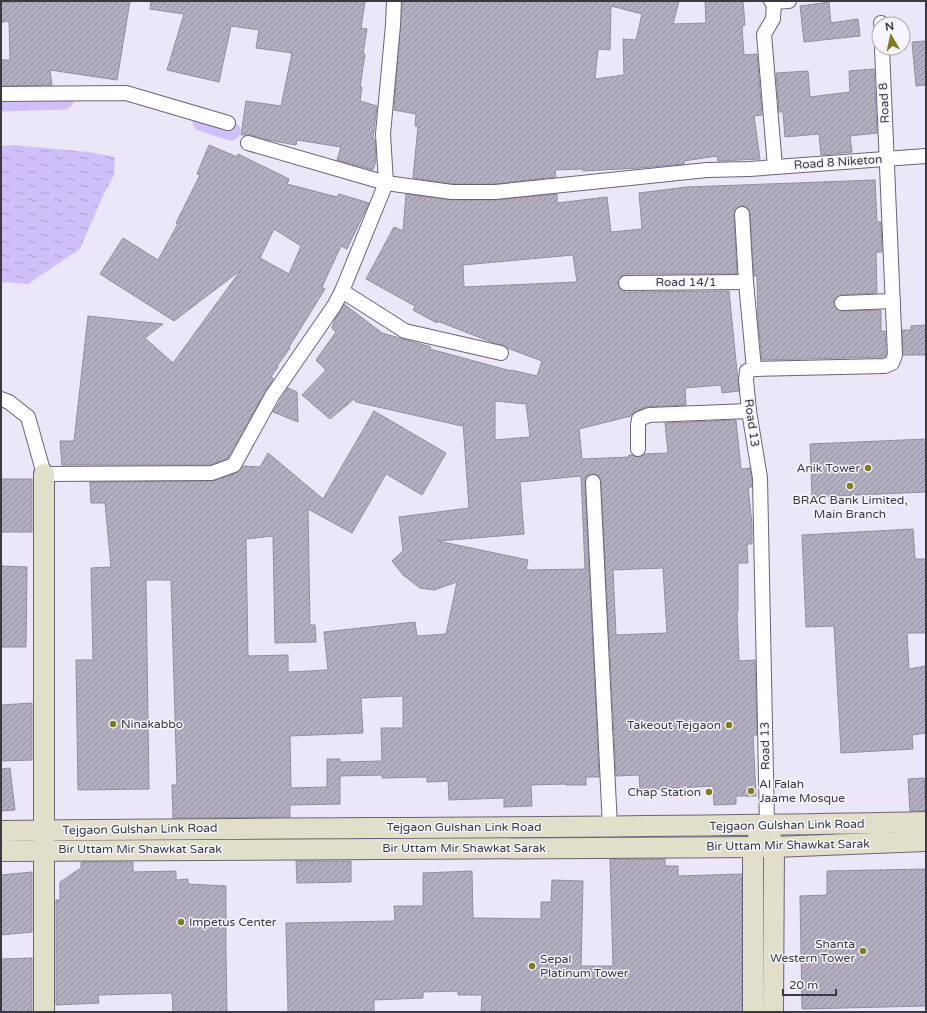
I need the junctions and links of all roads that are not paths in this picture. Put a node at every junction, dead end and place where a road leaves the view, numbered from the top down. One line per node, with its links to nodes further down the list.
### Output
1 (394, 1): 11 (street)
2 (789, 1): 3 (street)
3 (773, 2): 10 (street)
4 (882, 56): 9 (street, Road 8)
5 (1, 94): 6 (street)
6 (228, 123)
7 (248, 143): 11 (street, Road 8 Niketon)
8 (926, 156): 9 (street, Road 8 Niketon)
9 (887, 159): 10 (street, Road 8 Niketon); 16 (street)
10 (775, 167): 11 (street, Road 8 Niketon)
11 (386, 183): 15 (street)
12 (742, 214): 13 (street)
13 (746, 282): 14 (street, Road 14/1); 19 (street)
14 (626, 283)
15 (342, 291): 18 (street); 23 (street)
16 (893, 301): 17 (street); 19 (street)
17 (842, 303)
18 (500, 353)
19 (754, 369): 21 (street, Road 13)
20 (1, 399): 23 (street)
21 (749, 410): 22 (street); 26 (street, Road 13)
22 (638, 449)
23 (44, 474): 28 (main road)
24 (593, 482): 27 (street)
25 (926, 822): 26 (main road, Tejgaon Gulshan Link Road)
26 (767, 825): 27 (main road, Tejgaon Gulshan Link Road); 31 (main road); 32 (main road)
27 (610, 827): 28 (main road, Tejgaon Gulshan Link Road)
28 (44, 830): 29 (main road, Tejgaon Gulshan Link Road); 34 (main road)
29 (1, 831)
30 (926, 841): 32 (main road, Bir Uttam Mir Shawkat Sarak)
31 (753, 847): 32 (main road, Bir Uttam Mir Shawkat Sarak); 34 (main road, Bir Uttam Mir Shawkat Sarak); 36 (main road)
32 (774, 847): 37 (main road)
33 (1, 850): 34 (main road, Bir Uttam Mir Shawkat Sarak)
34 (44, 850): 35 (main road)
35 (44, 1012)
36 (753, 1012)
37 (773, 1012)

